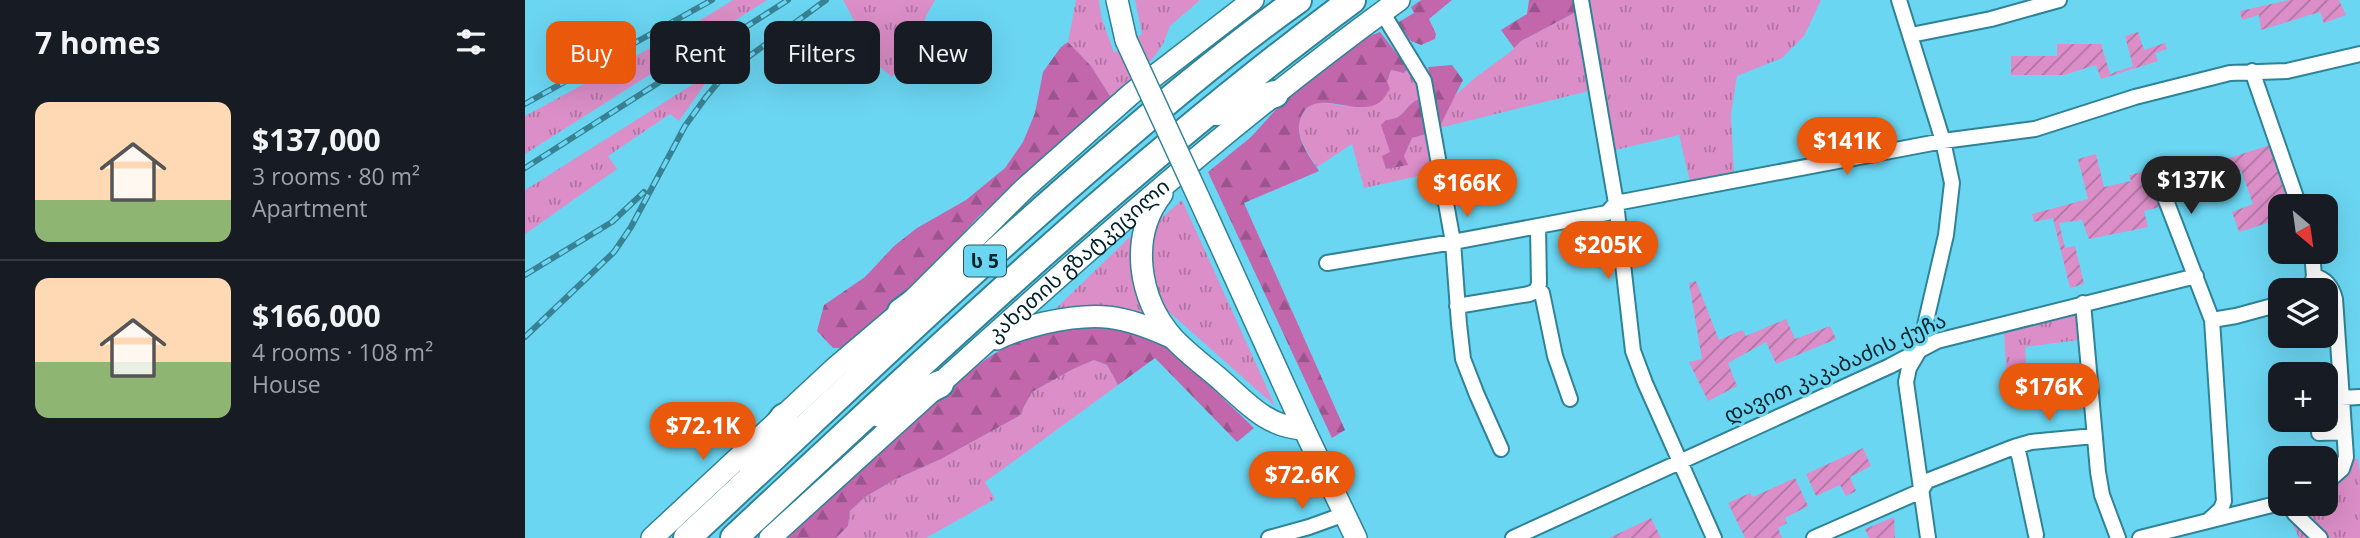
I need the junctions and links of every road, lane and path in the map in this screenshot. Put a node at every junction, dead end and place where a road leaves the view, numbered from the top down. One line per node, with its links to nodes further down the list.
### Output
1 (1117, 0): 40 (street, bridge)
2 (1253, 0): 28 (street)
3 (1298, 0): 19 (highway, ს 5)
4 (1352, 0): 13 (highway, კახეთის გზატკეცილი / ს 5)
5 (1581, 0): 18 (street)
6 (1899, 0): 9 (street)
7 (2059, 0): 9 (street)
8 (1391, 6): 12 (street, კახეთის გზატკეცილი); 21 (street)
9 (1911, 35): 14 (street)
10 (2360, 54): 11 (street)
11 (2252, 71): 14 (street); 17 (street)
12 (1275, 94): 13 (highway); 16 (street, კახეთის გზატკეცილი)
13 (1202, 117): 39 (highway, კახეთის გზატკეცილი / ს 5)
14 (1943, 141): 18 (street); 32 (street)
15 (2154, 169): 23 (street)
16 (1178, 174): 30 (street); 33 (street, კახეთის გზატკეცილი)
17 (2295, 194)
18 (1616, 203): 20 (street); 46 (street)
19 (1027, 223): 28 (highway); 50 (highway, ს 5)
20 (1538, 226): 21 (street); 24 (street)
21 (1453, 243): 22 (street); 26 (street)
22 (1327, 263)
23 (2196, 276): 25 (street, დავით კაკაბაძის ქუჩა); 29 (street)
24 (1536, 291): 26 (street); 37 (street)
25 (2083, 303): 32 (street, დავით კაკაბაძის ქუჩა); 43 (street)
26 (1457, 306): 45 (street)
27 (2268, 307): 29 (street)
28 (901, 312): 38 (street)
29 (2211, 320): 53 (street)
30 (1173, 338): 33 (street); 40 (street)
31 (2337, 348): 36 (street)
32 (1919, 351): 46 (street, დავით კაკაბაძის ქუჩა); 48 (street)
33 (971, 355): 34 (street, კახეთის გზატკეცილი)
34 (940, 384): 39 (highway); 58 (street, კახეთის გზატკეცილი)
35 (2360, 397): 36 (street)
36 (2341, 398): 41 (street)
37 (1570, 399)
38 (784, 416): 50 (highway); 55 (street)
39 (856, 425): 57 (highway, კახეთის გზატკეცილი / ს 5)
40 (1304, 429): 51 (street)
41 (2344, 432): 42 (street); 47 (street)
42 (2319, 433)
43 (2094, 436): 44 (street); 65 (street)
44 (2014, 447): 48 (street); 54 (street)
45 (1501, 449)
46 (1679, 461): 61 (street, დავით კაკაბაძის ქუჩა); 62 (street)
47 (2338, 472)
48 (1920, 491): 63 (street); 64 (street)
49 (2268, 506): 53 (street)
50 (716, 511): 56 (highway, ს 5)
51 (1345, 514): 59 (street); 60 (street)
52 (2297, 516): 67 (street)
53 (2209, 520): 66 (street)
54 (2036, 535)
55 (652, 538)
56 (687, 538)
57 (734, 538)
58 (770, 538)
59 (1269, 538)
60 (1356, 538)
61 (1513, 538)
62 (1714, 538)
63 (1814, 538)
64 (1928, 538)
65 (2118, 538)
66 (2140, 538)
67 (2320, 538)

